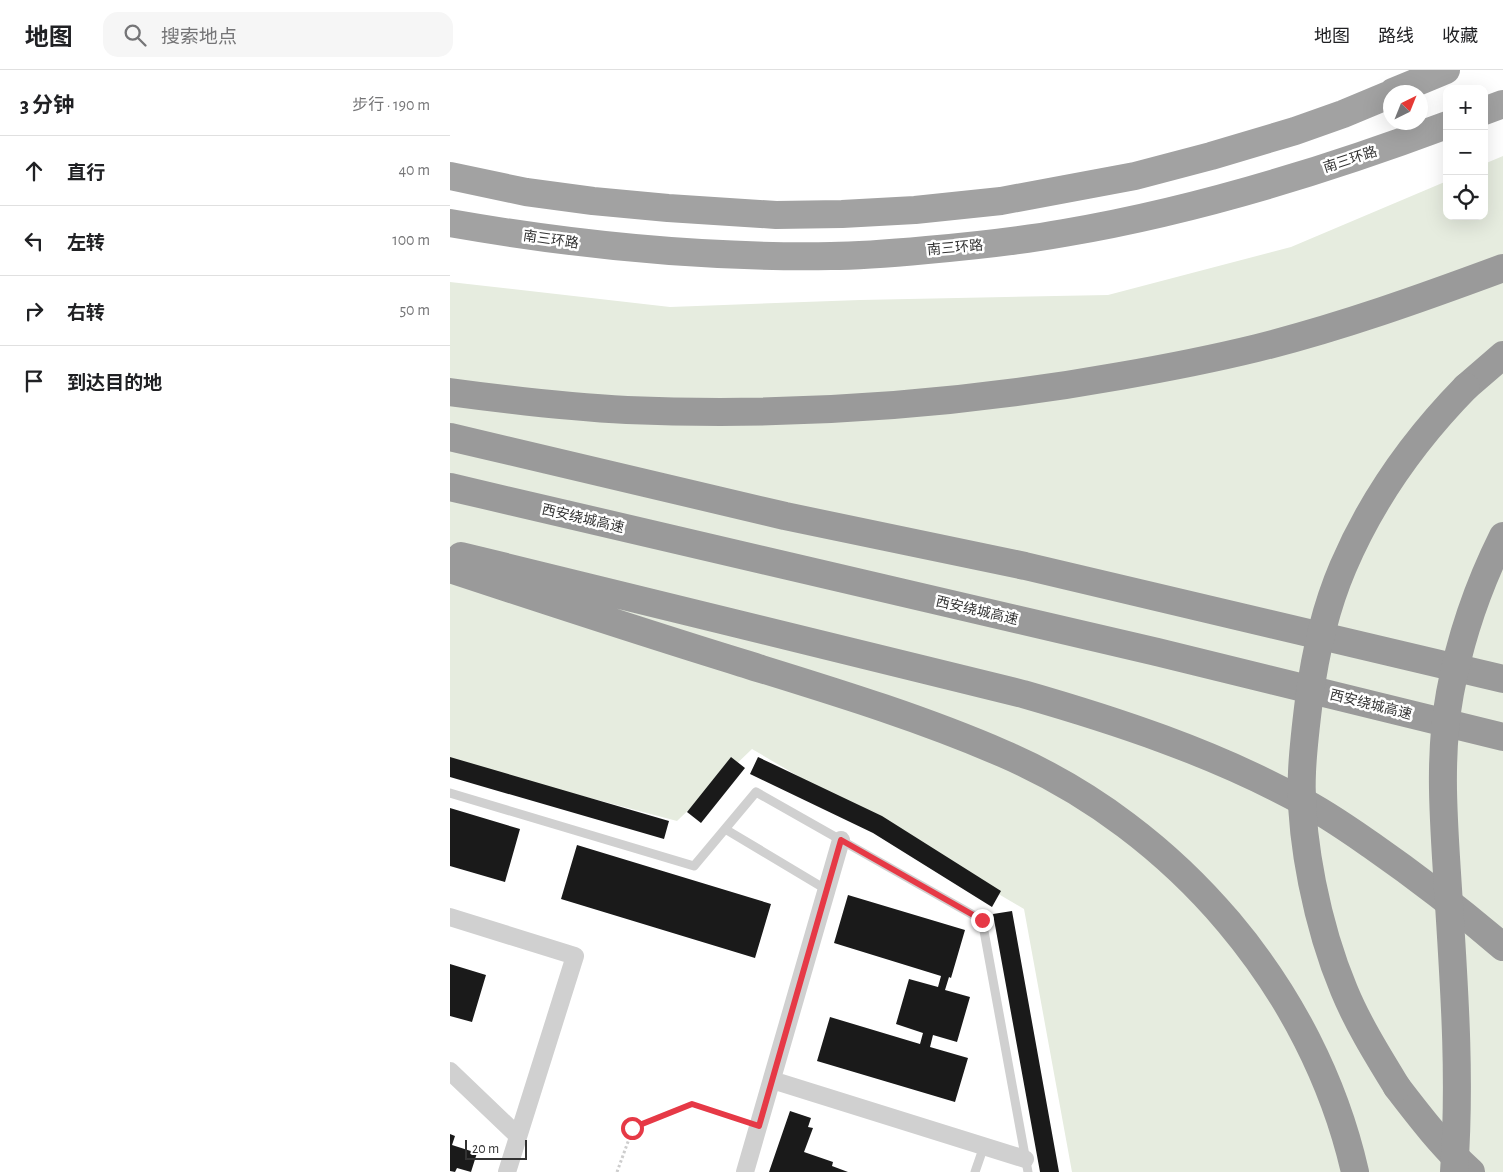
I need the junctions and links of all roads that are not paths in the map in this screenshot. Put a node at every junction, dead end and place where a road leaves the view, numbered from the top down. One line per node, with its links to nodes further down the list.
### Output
1 (1446, 70): 2 (highway)
2 (1411, 85)
3 (1383, 97): 7 (highway)
4 (1503, 104): 5 (highway)
5 (1488, 110)
6 (1443, 126): 8 (highway, 南三环路)
7 (450, 176)
8 (450, 223)
9 (1503, 268): 11 (highway)
10 (1503, 355): 35 (highway, bridge)
11 (450, 392)
12 (450, 437): 17 (highway)
13 (450, 487): 18 (highway, 西安绕城高速)
14 (1503, 536): 34 (highway, bridge)
15 (450, 553): 24 (highway)
16 (450, 569): 33 (highway)
17 (1503, 679)
18 (1503, 737)
19 (450, 793): 20 (lane)
20 (725, 829): 21 (lane); 22 (lane)
21 (841, 840): 22 (street); 29 (lane)
22 (827, 890): 26 (street)
23 (450, 917): 27 (street)
24 (1503, 947)
25 (450, 1071): 27 (street)
26 (772, 1080): 28 (street); 31 (street)
27 (518, 1136): 30 (street)
28 (984, 1146): 29 (street); 32 (lane)
29 (1027, 1166)
30 (507, 1172)
31 (745, 1172)
32 (975, 1172)
33 (1355, 1172)
34 (1454, 1172)
35 (1472, 1172)

